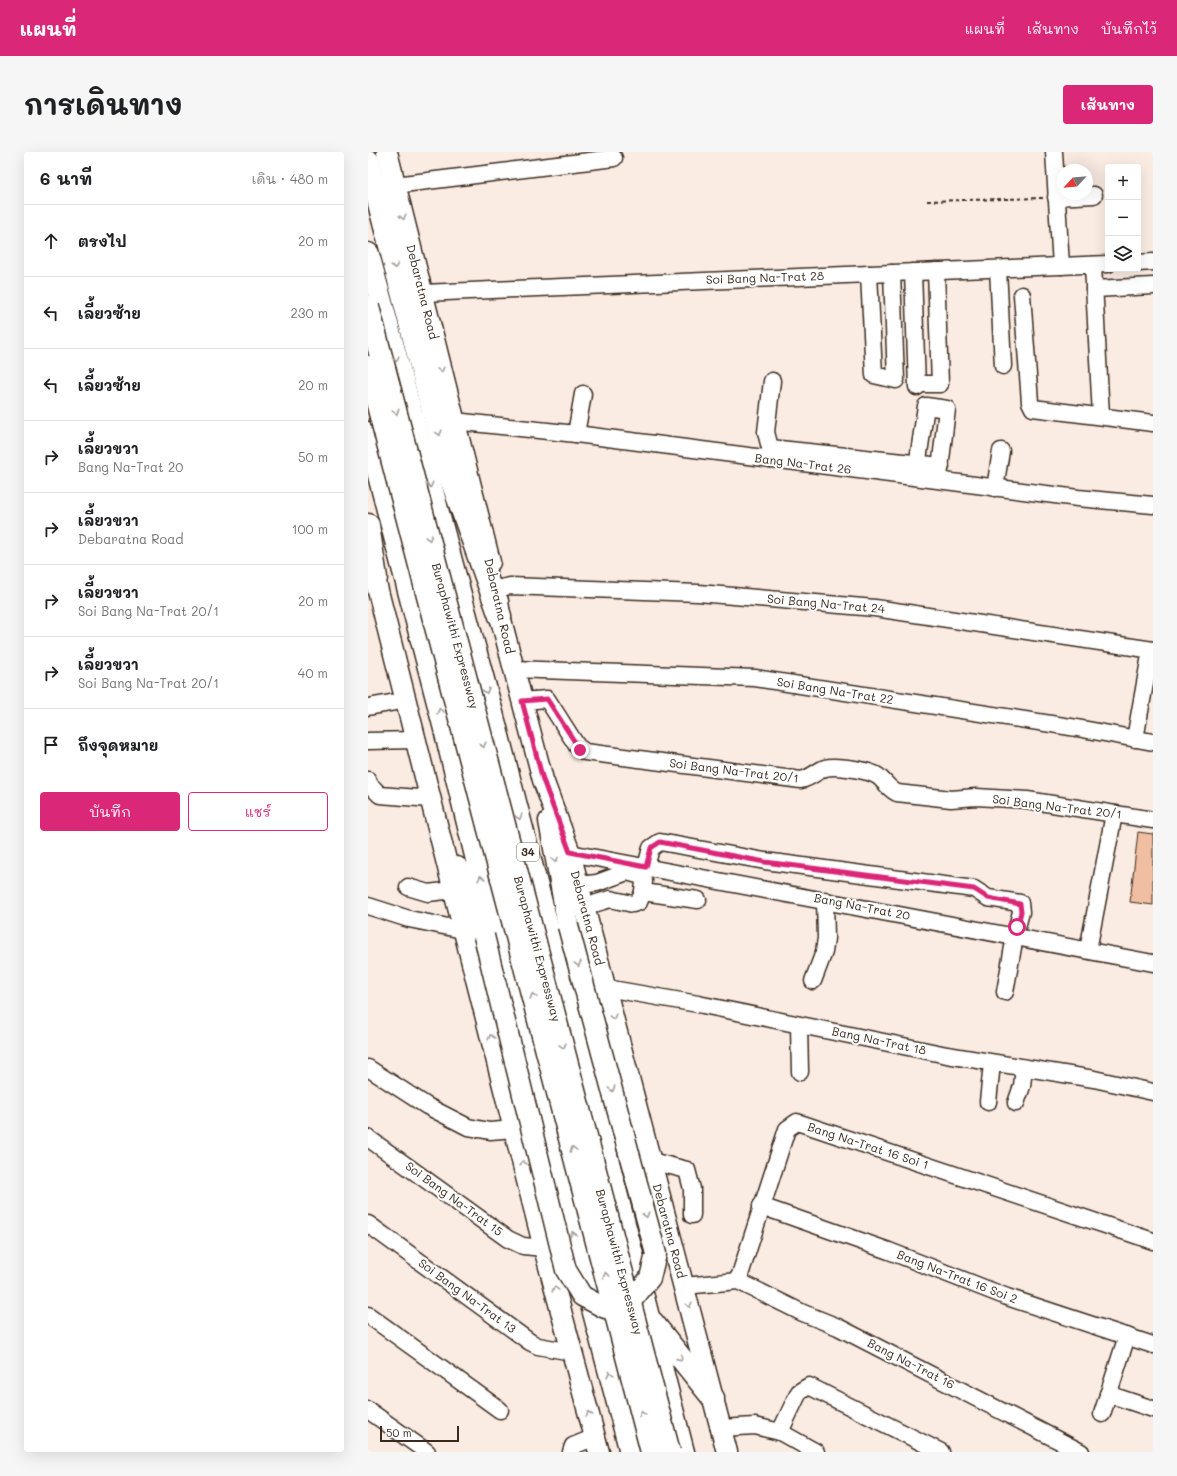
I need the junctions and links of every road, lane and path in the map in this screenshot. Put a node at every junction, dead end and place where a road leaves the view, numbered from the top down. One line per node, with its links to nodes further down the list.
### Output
1 (386, 152): 5 (main road, Debaratna Road)
2 (1054, 152): 7 (street)
3 (614, 158): 5 (street)
4 (368, 161): 36 (highway, one-way to 36)
5 (395, 185): 21 (main road, Debaratna Road, one-way to 21)
6 (1094, 195): 7 (street)
7 (1056, 197): 8 (path); 13 (street)
8 (927, 201)
9 (368, 254): 48 (highway, 34, one-way to 48)
10 (1153, 262): 11 (street)
11 (1141, 263)
12 (1101, 264): 13 (street, Soi Bang Na-Trat 28); 20 (street)
13 (1061, 266): 14 (street, Soi Bang Na-Trat 28)
14 (998, 269): 15 (street, Soi Bang Na-Trat 28); 24 (street)
15 (936, 271): 16 (street, Soi Bang Na-Trat 28); 16 (street)
16 (913, 272): 17 (street, Soi Bang Na-Trat 28)
17 (892, 273): 18 (street, Soi Bang Na-Trat 28); 18 (street)
18 (869, 274): 21 (street, Soi Bang Na-Trat 28)
19 (1153, 286): 20 (street)
20 (1094, 289): 28 (street)
21 (422, 293): 29 (main road, Debaratna Road, one-way to 29)
22 (1022, 295): 28 (street)
23 (368, 307): 116 (highway, Buraphawithi Expressway, one-way to 116, bridge)
24 (1003, 366)
25 (368, 367): 115 (highway, Buraphawithi Expressway, one-way to 25, bridge)
26 (772, 381): 34 (street)
27 (583, 394): 32 (street)
28 (1101, 416): 30 (street)
29 (454, 421): 32 (street, Bang Na-Trat 26); 44 (main road, Debaratna Road)
30 (1153, 423)
31 (368, 434): 45 (highway)
32 (576, 434): 34 (street, Bang Na-Trat 26)
33 (1001, 451): 38 (street)
34 (770, 454): 35 (street, Bang Na-Trat 26)
35 (916, 471): 37 (street, Bang Na-Trat 26); 37 (street)
36 (449, 473): 46 (highway); 48 (highway)
37 (940, 474): 38 (street, Bang Na-Trat 26)
38 (995, 488): 40 (street, Bang Na-Trat 26)
39 (368, 491): 45 (highway)
40 (1153, 505)
41 (368, 526): 43 (highway)
42 (368, 553): 43 (main road)
43 (374, 588): 50 (main road)
44 (496, 589): 46 (main road, Debaratna Road); 47 (street, Soi Bang Na-Trat 24)
45 (414, 610): 114 (highway, one-way to 45)
46 (500, 616): 49 (main road, Debaratna Road)
47 (1152, 650): 53 (street)
48 (477, 659): 99 (highway, 34, one-way to 99)
49 (514, 669): 51 (main road, Debaratna Road); 53 (street, Soi Bang Na-Trat 22)
50 (407, 700): 52 (street); 54 (main road)
51 (522, 701): 58 (main road, Debaratna Road); 60 (street, Soi Bang Na-Trat 20/1)
52 (368, 708)
53 (1135, 739): 56 (street, Soi Bang Na-Trat 22)
54 (416, 740): 55 (street); 59 (main road)
55 (368, 741)
56 (1153, 742)
57 (368, 780): 59 (street)
58 (543, 780): 62 (main road, one-way to 62, bridge); 63 (main road, Debaratna Road)
59 (431, 799): 62 (main road)
60 (1114, 814): 61 (street, Soi Bang Na-Trat 20/1); 75 (street)
61 (1153, 820)
62 (437, 823): 67 (main road)
63 (570, 852): 64 (street, Bang Na-Trat 20); 65 (main road, Debaratna Road)
64 (646, 867): 70 (street, Bang Na-Trat 20); 74 (street)
65 (578, 885): 68 (street); 72 (main road, Debaratna Road)
66 (408, 887): 67 (street)
67 (454, 890): 73 (main road)
68 (643, 892): 69 (street); 72 (street)
69 (698, 900)
70 (825, 900): 74 (street, Bang Na-Trat 20); 77 (street)
71 (368, 906): 73 (street)
72 (584, 908): 78 (main road, Debaratna Road)
73 (464, 930): 88 (main road, one-way to 73)
74 (1016, 931): 75 (street, Bang Na-Trat 20); 79 (street)
75 (1088, 950): 76 (street, Bang Na-Trat 20)
76 (1153, 963)
77 (814, 981)
78 (606, 988): 80 (street, Bang Na-Trat 18); 90 (main road, Debaratna Road, one-way to 90)
79 (1005, 992)
80 (799, 1025): 81 (street, Bang Na-Trat 18); 84 (street)
81 (992, 1063): 83 (street, Bang Na-Trat 18); 86 (street)
82 (368, 1068): 88 (street)
83 (1024, 1068): 85 (street, Bang Na-Trat 18); 87 (street)
84 (800, 1072)
85 (1153, 1092)
86 (988, 1102)
87 (1016, 1103)
88 (514, 1129): 95 (main road, one-way to 88)
89 (368, 1138): 95 (street, Soi Bang Na-Trat 15)
90 (651, 1161): 92 (street); 97 (main road, Debaratna Road)
91 (761, 1206): 94 (street, Bang Na-Trat 16 Soi 1); 96 (street, Bang Na-Trat 16 Soi 1); 100 (street, Bang Na-Trat 16 Soi 2)
92 (692, 1215)
93 (368, 1224): 102 (street, Soi Bang Na-Trat 13)
94 (1153, 1241)
95 (544, 1248): 102 (main road, one-way to 95)
96 (738, 1281): 97 (street); 121 (street, Bang Na-Trat 16)
97 (684, 1286): 104 (main road, Debaratna Road, one-way to 104)
98 (368, 1315): 107 (street)
99 (647, 1316): 104 (highway, one-way to 104); 117 (highway, 34)
100 (1127, 1336): 101 (street, Bang Na-Trat 16 Soi 2); 103 (street)
101 (1153, 1345)
102 (572, 1352): 111 (main road, one-way to 102)
103 (1108, 1394): 105 (street); 108 (street)
104 (712, 1398): 109 (main road, Debaratna Road)
105 (1153, 1409)
106 (368, 1410): 112 (street)
107 (500, 1410)
108 (1102, 1414)
109 (720, 1428): 110 (street); 118 (main road, Debaratna Road)
110 (780, 1432): 119 (street); 120 (street)
111 (597, 1444): 113 (street)
112 (427, 1452)
113 (571, 1452)
114 (631, 1452)
115 (652, 1452)
116 (669, 1452)
117 (684, 1452)
118 (727, 1452)
119 (816, 1452)
120 (941, 1452)
121 (1081, 1452)

